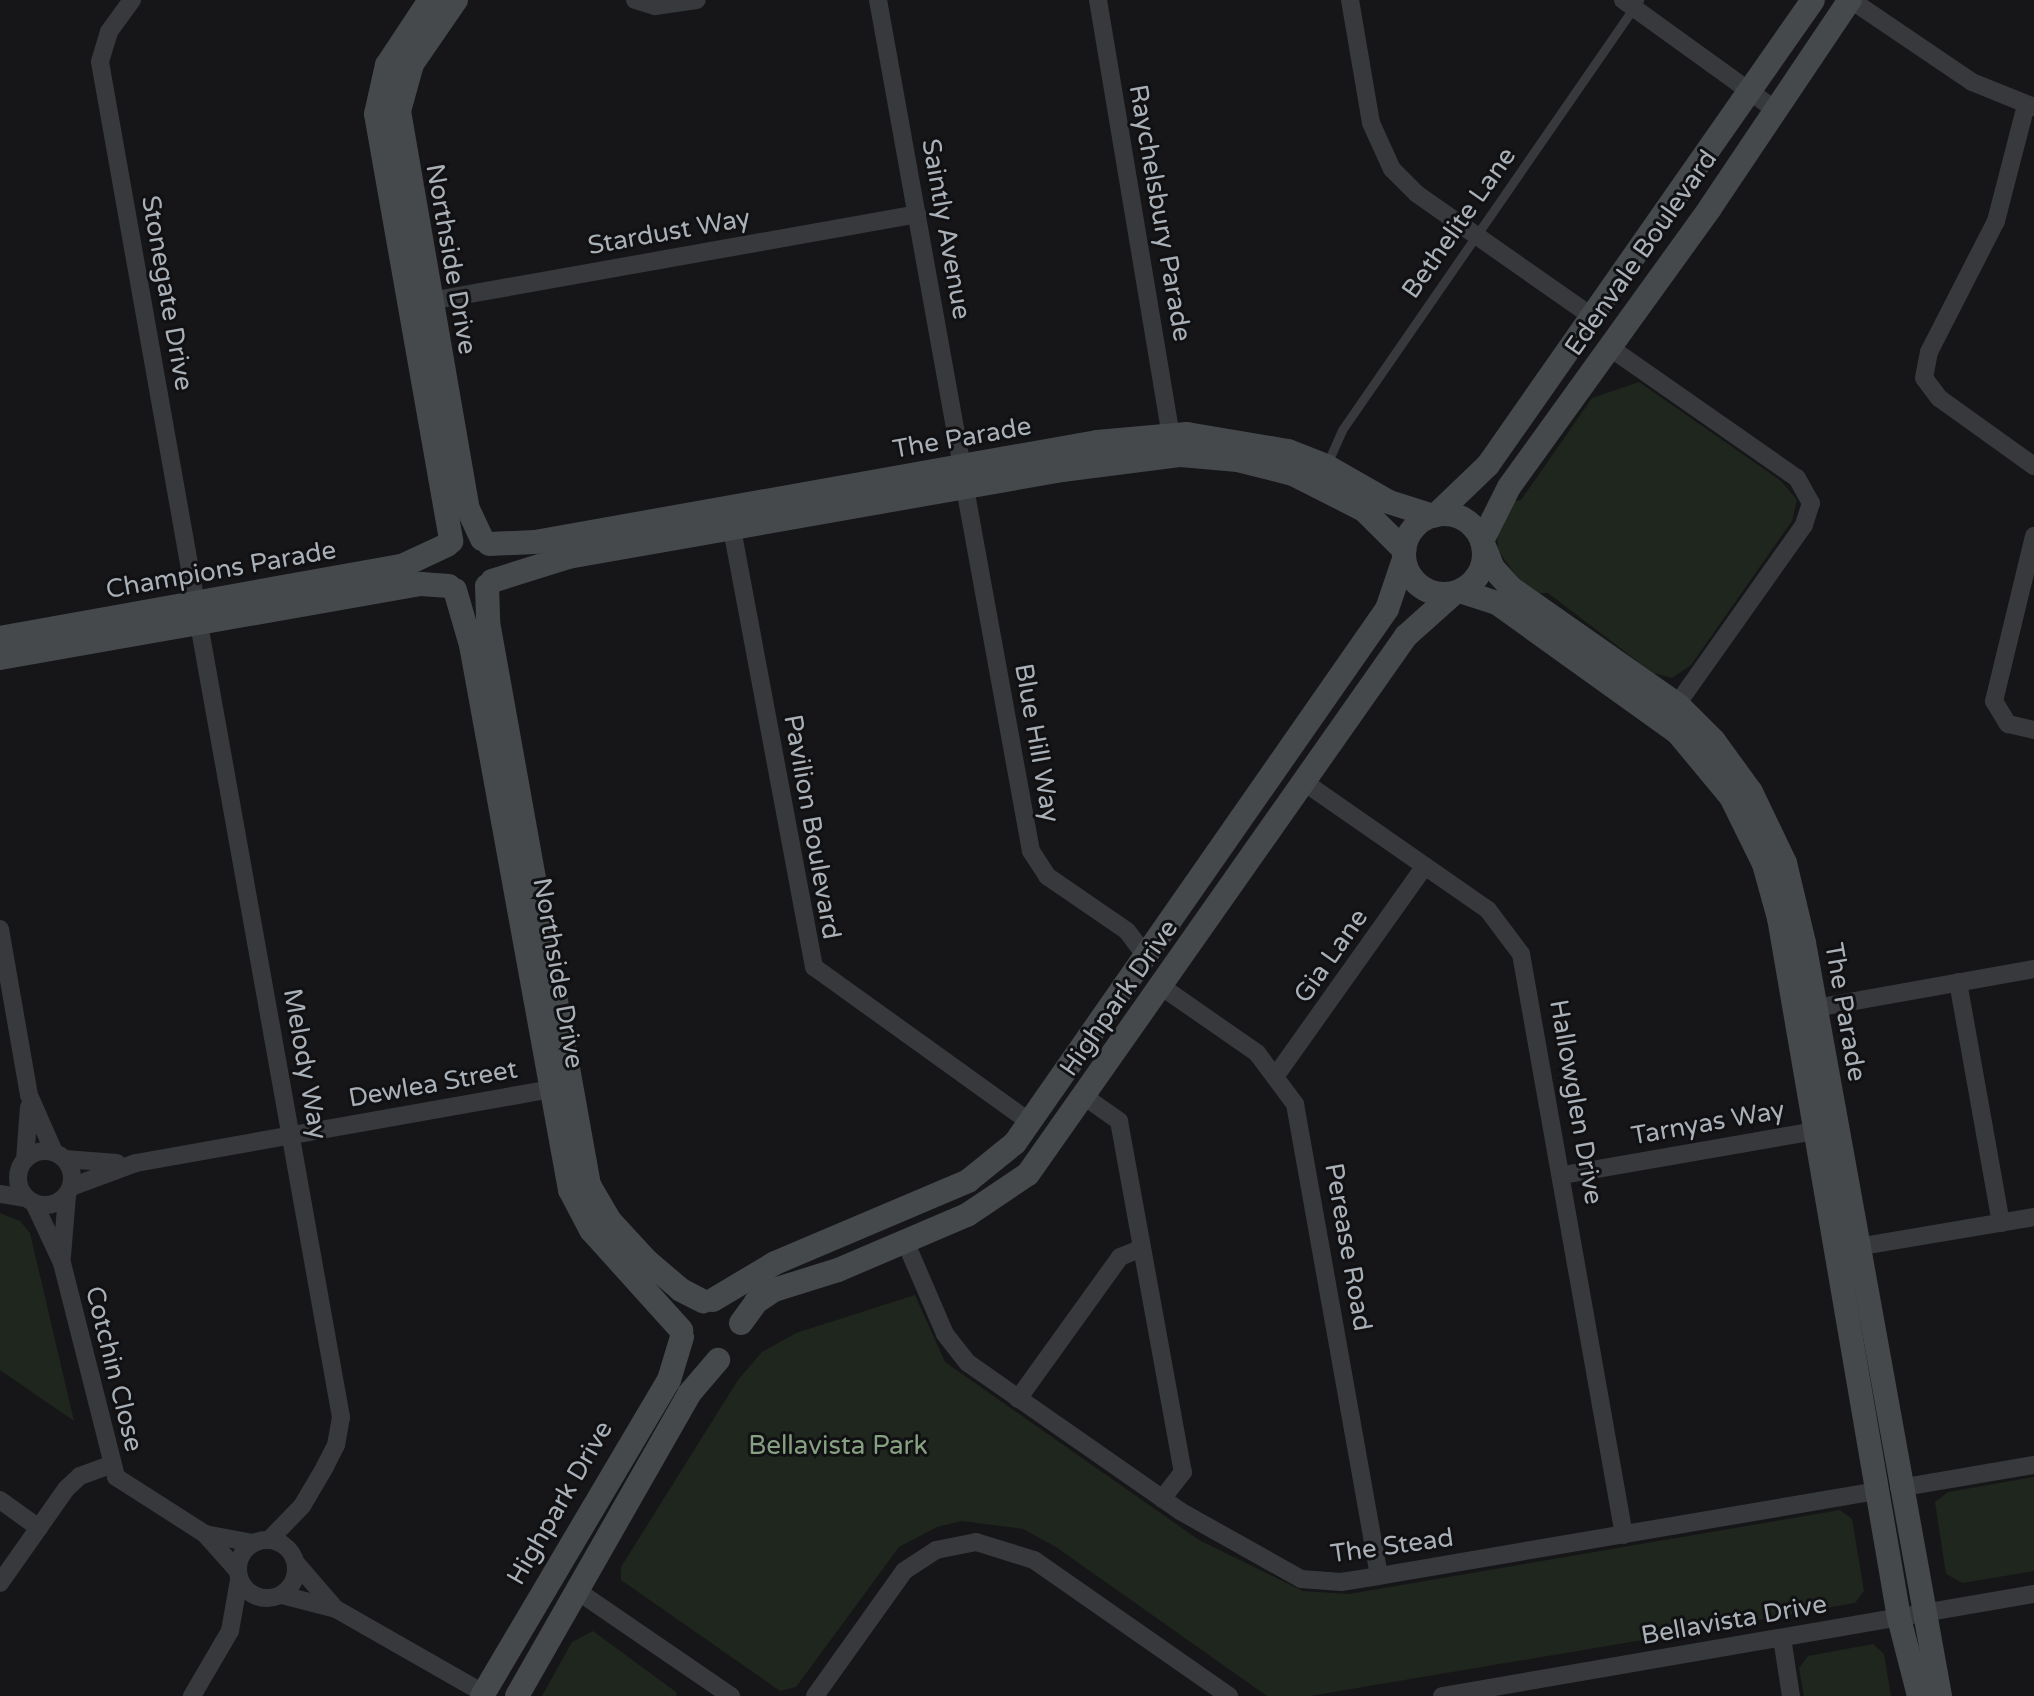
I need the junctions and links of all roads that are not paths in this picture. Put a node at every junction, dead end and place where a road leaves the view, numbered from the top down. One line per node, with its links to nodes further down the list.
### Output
1 (132, 0): 34 (street, Stonegate Drive)
2 (430, 0): 17 (street, Northside Drive)
3 (456, 0): 17 (street, Northside Drive)
4 (635, 0): 5 (street)
5 (697, 0)
6 (878, 0): 15 (street, Saintly Avenue)
7 (1098, 0): 20 (street, Raychelsbury Parade)
8 (1350, 0): 16 (street)
9 (1813, 0): 12 (street, Edenvale Boulevard)
10 (1850, 0): 13 (street); 14 (street, Edenvale Boulevard)
11 (1632, 3): 12 (street); 16 (lane, Bethelite Lane)
12 (1749, 91): 14 (street); 18 (street, Edenvale Boulevard)
13 (2030, 106): 22 (street)
14 (1774, 109): 19 (street, Edenvale Boulevard)
15 (917, 214): 17 (street, Stardust Way); 23 (street, Saintly Avenue)
16 (1478, 236): 18 (street); 21 (lane, Bethelite Lane)
17 (420, 302): 27 (street, Northside Drive); 28 (street, Northside Drive)
18 (1591, 316): 24 (street, Edenvale Boulevard)
19 (1609, 347): 29 (street, Edenvale Boulevard); 37 (street)
20 (1171, 435): 21 (street, The Parade); 23 (street, The Parade)
21 (1326, 466): 24 (street, The Parade)
22 (2034, 466)
23 (964, 477): 25 (street, The Parade); 30 (street, The Parade); 42 (street, Blue Hill Way)
24 (1434, 515): 29 (street); 30 (street)
25 (730, 518): 27 (street, The Parade); 31 (street, The Parade); 51 (street, Pavilion Boulevard)
26 (2034, 536): 38 (street)
27 (486, 541): 28 (street); 31 (street)
28 (449, 543): 32 (street); 34 (street, Champions Parade)
29 (1483, 543): 33 (street); 37 (street, The Parade)
30 (1404, 555): 33 (street); 42 (street, Highpark Drive)
31 (490, 583): 32 (street); 48 (street, Northside Drive)
32 (452, 588): 34 (street, Champions Parade); 48 (street, Northside Drive)
33 (1456, 592): 37 (street, The Parade); 39 (street, Highpark Drive)
34 (198, 613): 35 (street, Champions Parade); 36 (street, Champions Parade); 53 (street, Melody Way)
35 (0, 638)
36 (0, 658)
37 (1670, 713): 46 (street, The Parade)
38 (2034, 730)
39 (1304, 782): 40 (street, Hallowglen Drive); 45 (street, Highpark Drive)
40 (1425, 866): 47 (street, Gia Lane); 57 (street, Hallowglen Drive)
41 (0, 929): 49 (street)
42 (1146, 956): 51 (street, Highpark Drive)
43 (2034, 969): 44 (street)
44 (1958, 982): 46 (street); 63 (street)
45 (1162, 987): 47 (street, Perease Road); 50 (street, Highpark Drive)
46 (1805, 1010): 52 (street, The Parade); 65 (street, The Parade)
47 (1277, 1074): 86 (street, Perease Road)
48 (561, 1087): 53 (street, Dewlea Street); 68 (street, Northside Drive); 70 (street, Northside Drive)
49 (29, 1095): 54 (street); 55 (street)
50 (1085, 1097): 64 (street, Highpark Drive); 66 (street)
51 (1030, 1122): 68 (street, Highpark Drive)
52 (1816, 1131): 57 (street, Tarnyas Way); 75 (street, The Parade)
53 (291, 1135): 56 (street, Dewlea Street); 78 (street, Melody Way)
54 (59, 1156): 55 (street); 56 (street, Dewlea Street); 59 (street)
55 (24, 1162): 58 (street); 61 (street)
56 (136, 1163): 59 (street, Dewlea Street)
57 (1563, 1175): 81 (street, Hallowglen Drive)
58 (0, 1180)
59 (69, 1191): 61 (street); 67 (street, Cotchin Close)
60 (0, 1194): 61 (street)
61 (30, 1200): 67 (street, Cotchin Close)
62 (2034, 1217): 63 (street)
63 (2001, 1223): 65 (street)
64 (905, 1241): 69 (street, Highpark Drive); 72 (street, The Stead)
65 (1857, 1247): 75 (street, The Parade)
66 (1140, 1249): 72 (street); 76 (street)
67 (62, 1263): 73 (street, Cotchin Close)
68 (708, 1300): 69 (street); 70 (street)
69 (741, 1323): 71 (street)
70 (681, 1334): 71 (street); 84 (street, Highpark Drive)
71 (718, 1360): 88 (street)
72 (1018, 1399): 76 (street, The Stead)
73 (110, 1465): 79 (street); 80 (street, Cotchin Close)
74 (2034, 1465): 75 (street, The Stead)
75 (1888, 1489): 81 (street, The Stead); 92 (street, The Parade); 93 (street, The Parade)
76 (1162, 1499): 86 (street, The Stead)
77 (0, 1500): 79 (street)
78 (302, 1506): 82 (street, Melody Way); 83 (street, Melody Way)
79 (39, 1528): 87 (street)
80 (205, 1534): 82 (street, Cotchin Close); 85 (street, Cotchin Close)
81 (1624, 1535): 86 (street, The Stead)
82 (261, 1541): 83 (street); 85 (street)
83 (296, 1562): 90 (street); 91 (street)
84 (550, 1574): 88 (street); 98 (street, Highpark Drive)
85 (238, 1575): 90 (street); 94 (street)
86 (1379, 1576)
87 (0, 1583)
88 (576, 1590): 97 (street); 100 (street)
89 (2034, 1594): 92 (street, Bellavista Drive)
90 (277, 1596): 91 (street); 94 (street)
91 (336, 1609): 98 (street)
92 (1924, 1613): 93 (street, Bellavista Drive); 107 (street, The Parade)
93 (1899, 1618): 95 (street, Bellavista Drive); 106 (street, The Parade)
94 (230, 1631): 99 (street)
95 (1782, 1638): 96 (street, Bellavista Drive); 105 (street)
96 (1534, 1688): 104 (street, Bellavista Drive)
97 (709, 1690): 101 (street)
98 (485, 1695)
99 (192, 1696)
100 (517, 1696)
101 (731, 1696)
102 (815, 1696): 103 (street)
103 (1229, 1696)
104 (1442, 1696)
105 (1791, 1696)
106 (1919, 1696)
107 (1940, 1696)

